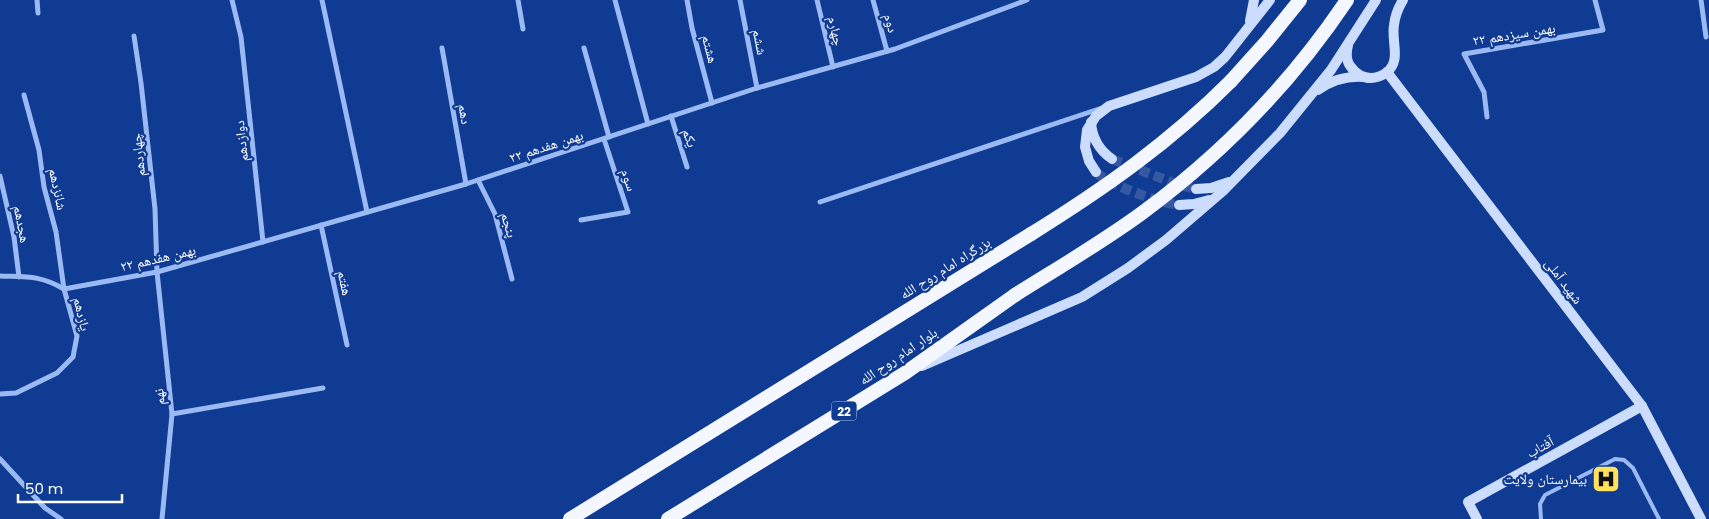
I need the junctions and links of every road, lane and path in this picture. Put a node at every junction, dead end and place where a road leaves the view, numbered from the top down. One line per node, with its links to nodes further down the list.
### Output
1 (37, 0): 19 (street)
2 (232, 0): 55 (street, دوازدهم)
3 (322, 0): 52 (street)
4 (518, 0): 20 (street)
5 (615, 0): 39 (street)
6 (687, 0): 34 (street, هشتم)
7 (740, 0): 31 (street, ششم)
8 (817, 0): 28 (street, چهارم)
9 (873, 0): 27 (street, دوم)
10 (1027, 0): 27 (street, ۲۲ بهمن هفدهم)
11 (1254, 0): 21 (main road)
12 (1270, 0): 21 (main road)
13 (1300, 0): 70 (highway, بزرگراه امام روح الله, bridge)
14 (1346, 0): 62 (highway, بلوار امام روح الله / 22, bridge)
15 (1376, 0): 24 (main road)
16 (1403, 0): 29 (main road)
17 (1595, 0): 37 (street, ۲۲ بهمن سیزدهم)
18 (1701, 0): 23 (street)
19 (38, 13)
20 (523, 29)
21 (1242, 34): 35 (main road)
22 (134, 36): 56 (street, چهاردهم)
23 (1706, 37)
24 (1350, 42): 30 (main road); 33 (main road)
25 (442, 48): 47 (street, دهم)
26 (584, 48): 40 (street)
27 (887, 51): 28 (street, ۲۲ بهمن هفدهم)
28 (833, 66): 31 (street, ۲۲ بهمن هفدهم)
29 (1387, 72): 30 (main road); 65 (main road, شهید آملی)
30 (1368, 78): 33 (main road)
31 (757, 88): 34 (street, ۲۲ بهمن هفدهم)
32 (24, 95): 60 (street, شانزدهم)
33 (1310, 97): 45 (main road)
34 (712, 103): 36 (street, ۲۲ بهمن هفدهم)
35 (1112, 105): 38 (main road); 50 (street)
36 (671, 116): 39 (street, ۲۲ بهمن هفدهم); 42 (street, یکم)
37 (1487, 117)
38 (1091, 121): 41 (main road); 43 (main road)
39 (648, 124): 40 (street, ۲۲ بهمن هفدهم)
40 (606, 138): 46 (street, ۲۲ بهمن هفدهم); 53 (street, سوم)
41 (1112, 159)
42 (687, 167)
43 (1096, 172)
44 (0, 176): 58 (street, هجدهم)
45 (1238, 177): 48 (main road); 49 (main road)
46 (478, 180): 47 (street, ۲۲ بهمن هفدهم); 59 (street, پنجم)
47 (466, 184): 52 (street, ۲۲ بهمن هفدهم)
48 (1196, 188)
49 (1219, 194): 51 (main road); 62 (main road)
50 (820, 202)
51 (1179, 205)
52 (367, 212): 54 (street, ۲۲ بهمن هفدهم)
53 (581, 220)
54 (321, 225): 55 (street, ۲۲ بهمن هفدهم); 61 (street, هفتم)
55 (262, 242): 56 (street, ۲۲ بهمن هفدهم)
56 (157, 272): 60 (street, ۲۲ بهمن هفدهم); 66 (street, نهم)
57 (0, 276): 58 (street, یازدهم)
58 (19, 277): 60 (street, یازدهم)
59 (512, 279)
60 (64, 289): 64 (street, یازدهم)
61 (347, 345)
62 (905, 373): 71 (highway, بلوار امام روح الله / 22)
63 (323, 388): 66 (street)
64 (0, 394)
65 (1642, 406): 72 (main road, آفتاب); 75 (main road, شهید آملی)
66 (172, 414): 69 (street, نهم)
67 (0, 459): 68 (street)
68 (61, 519)
69 (162, 519)
70 (570, 519)
71 (668, 519)
72 (1477, 519)
73 (1541, 519): 74 (lane)
74 (1659, 519)
75 (1701, 519)

